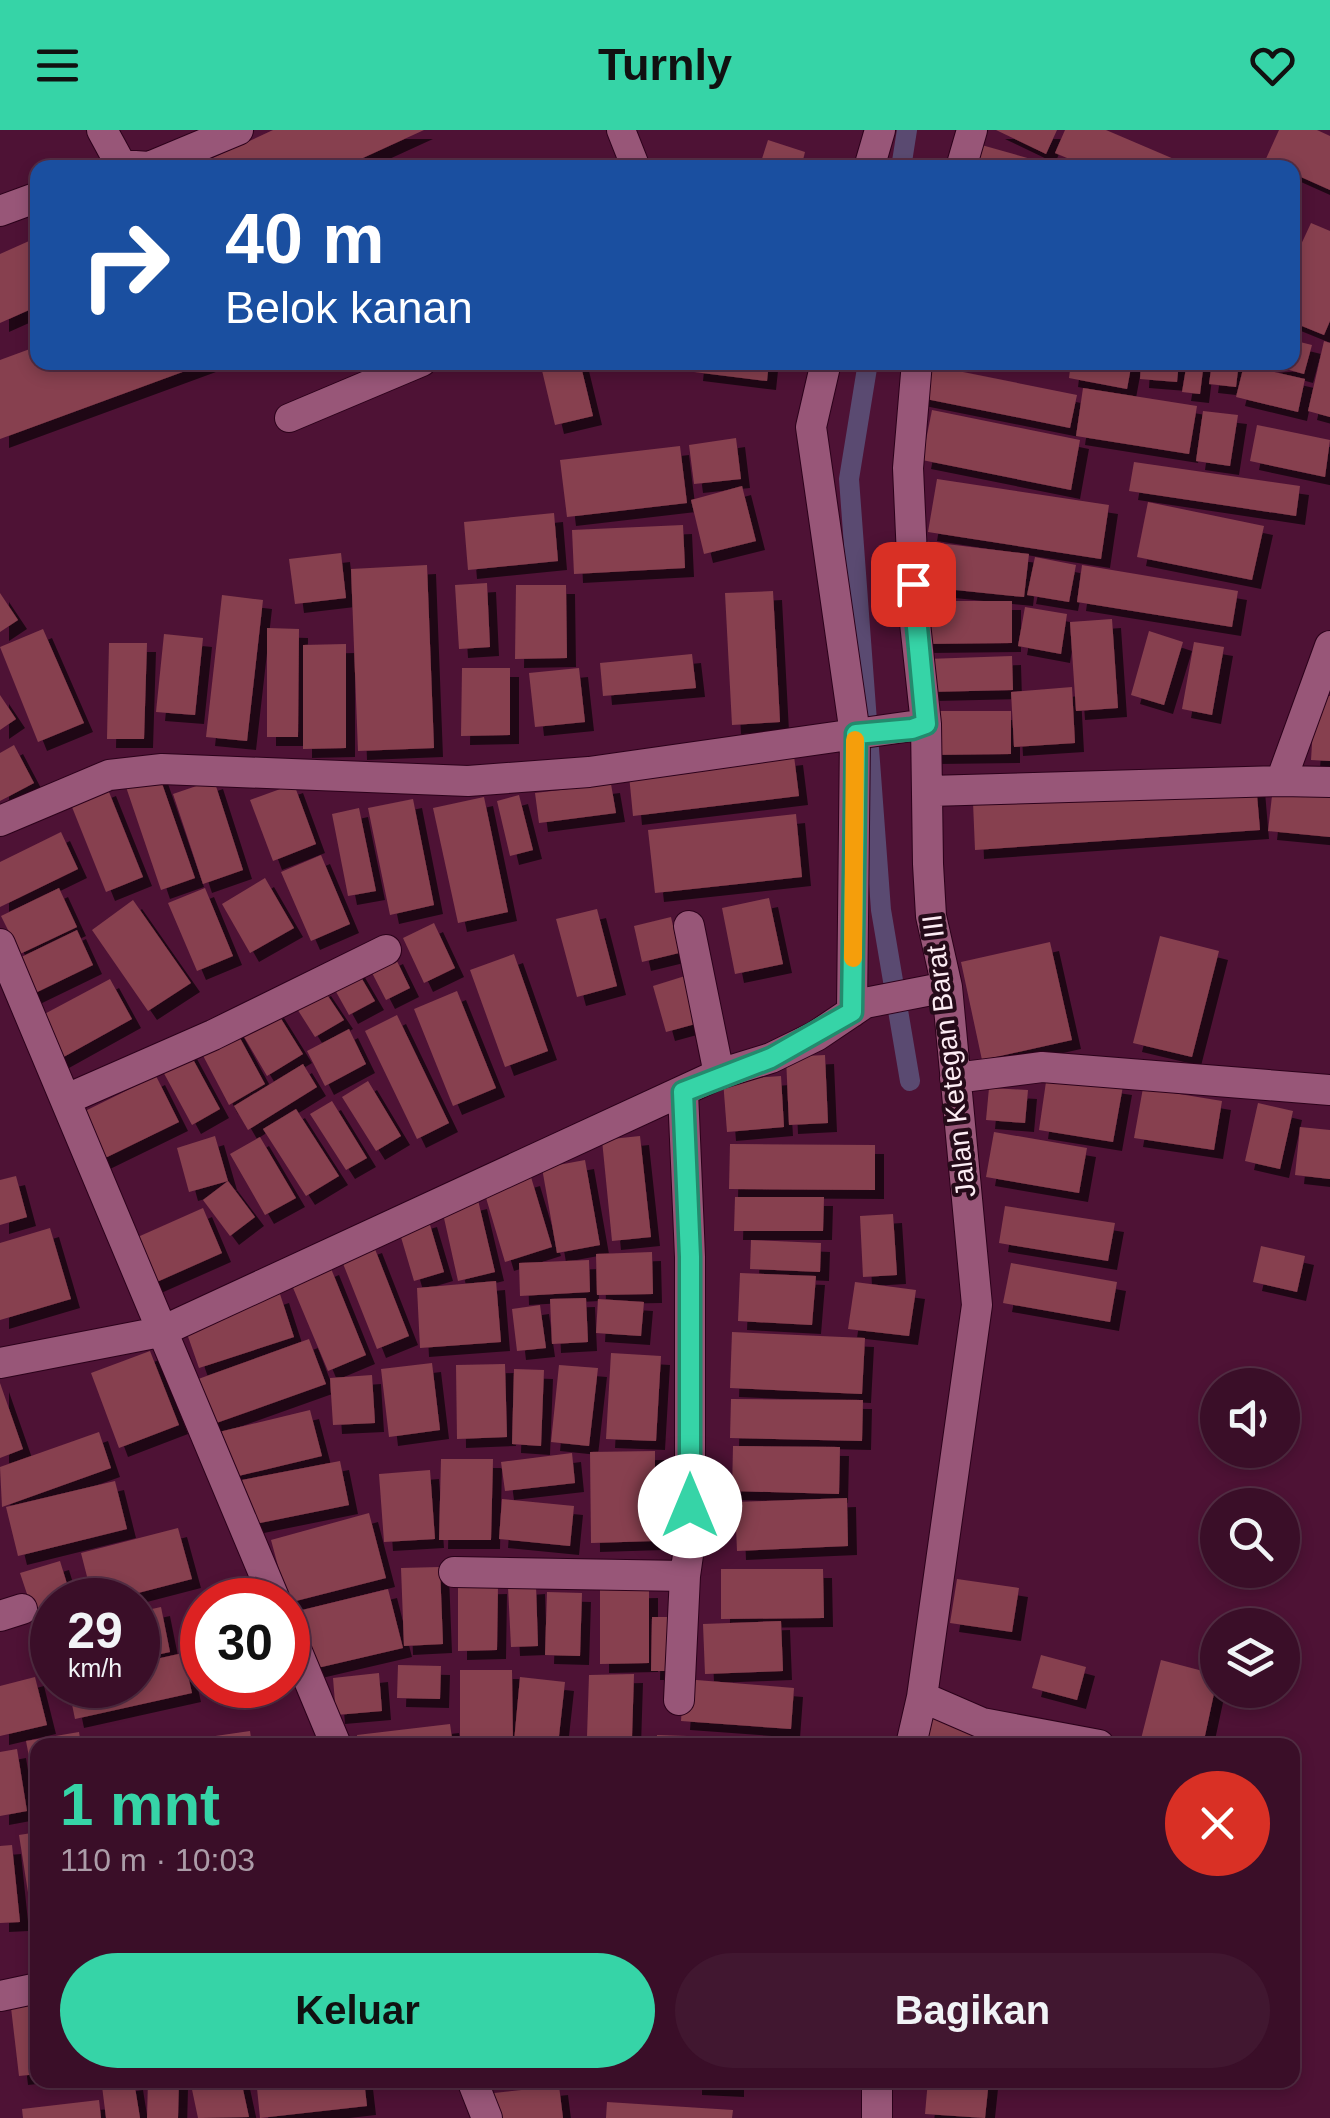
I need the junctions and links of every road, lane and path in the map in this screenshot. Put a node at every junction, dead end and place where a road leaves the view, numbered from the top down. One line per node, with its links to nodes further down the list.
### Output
1 (102, 130): 6 (street)
2 (238, 130): 7 (street)
3 (621, 130): 8 (lane)
4 (880, 130): 9 (street)
5 (972, 130): 10 (street)
6 (115, 160)
7 (166, 160)
8 (633, 160)
9 (871, 160)
10 (963, 160)
11 (30, 199): 12 (street)
12 (0, 211)
13 (403, 370): 16 (lane)
14 (824, 370): 19 (street)
15 (916, 370): 18 (street, Jalan Ketegan Barat III)
16 (289, 418)
17 (1330, 646): 20 (street)
18 (919, 726): 19 (street); 22 (street, Jalan Ketegan Barat III)
19 (861, 733): 23 (street); 28 (street)
20 (1281, 781): 21 (street); 22 (street)
21 (1330, 782)
22 (929, 792): 27 (street, Jalan Ketegan Barat III)
23 (0, 821)
24 (689, 926): 29 (street)
25 (0, 944): 33 (street)
26 (386, 950): 33 (street)
27 (947, 988): 28 (street); 30 (street, Jalan Ketegan Barat III)
28 (859, 1007): 29 (street)
29 (719, 1074): 32 (street)
30 (955, 1078): 31 (street); 40 (street, Jalan Ketegan Barat III)
31 (1330, 1090)
32 (683, 1092): 34 (street); 37 (street)
33 (66, 1099): 34 (street)
34 (160, 1332): 35 (street); 38 (street)
35 (0, 1363)
36 (454, 1572): 37 (street)
37 (685, 1576): 41 (street)
38 (266, 1578)
39 (310, 1683): 42 (street)
40 (922, 1698): 43 (street, Jalan Ketegan Barat III); 44 (street)
41 (679, 1700)
42 (333, 1738)
43 (913, 1738)
44 (1062, 1738)
45 (30, 1990): 46 (street)
46 (0, 1996)
47 (475, 2088): 49 (street)
48 (877, 2088): 50 (street)
49 (487, 2118)
50 (877, 2118)

